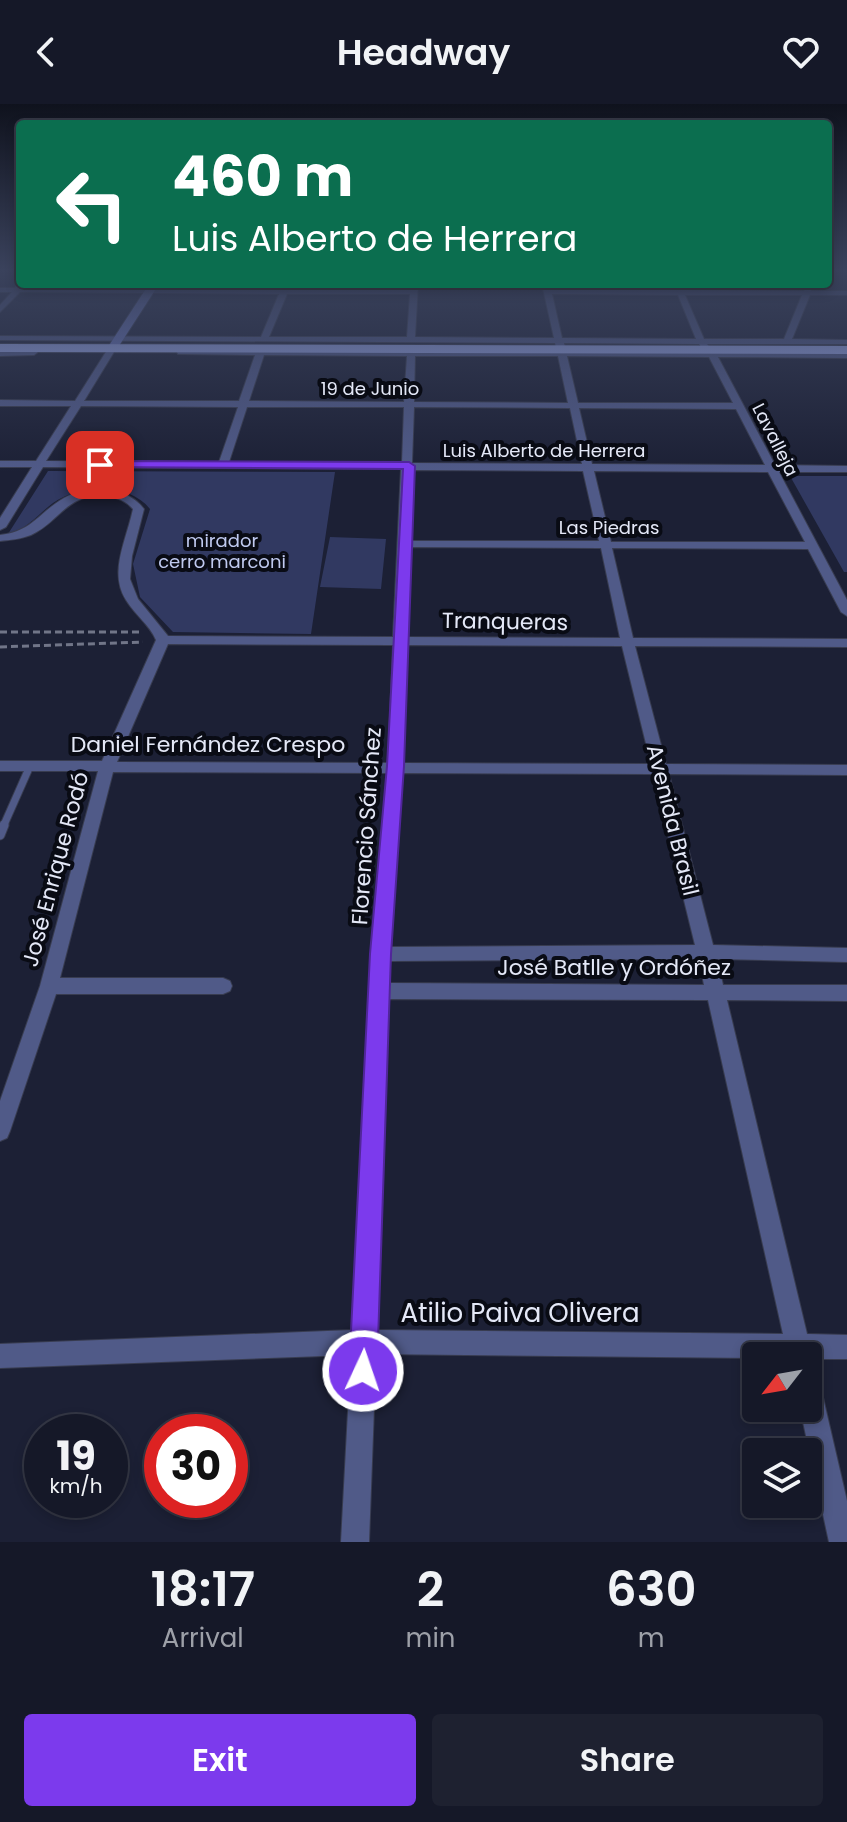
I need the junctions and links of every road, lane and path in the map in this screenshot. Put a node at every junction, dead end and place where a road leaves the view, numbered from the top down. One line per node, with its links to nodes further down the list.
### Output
1 (119, 338): 8 (main road)
2 (411, 338): 10 (street, Florencio Sánchez)
3 (557, 338): 11 (street, Avenida Brasil)
4 (702, 338): 12 (street, Lavalleja)
5 (788, 338): 7 (street)
6 (264, 340): 8 (street); 10 (street)
7 (787, 341): 12 (street); 13 (street)
8 (114, 345): 9 (highway); 11 (highway); 14 (street); 16 (street)
9 (0, 346)
10 (411, 346): 11 (street); 11 (street); 14 (street); 18 (street, Florencio Sánchez)
11 (559, 347): 12 (street); 12 (street); 12 (highway); 19 (street, Avenida Brasil)
12 (706, 348): 13 (highway); 20 (street, Lavalleja)
13 (847, 348)
14 (260, 353): 17 (street)
15 (0, 403): 16 (street, 19 de Junio)
16 (78, 404): 17 (street, 19 de Junio); 22 (street)
17 (243, 405): 18 (street, 19 de Junio); 23 (street)
18 (408, 405): 19 (street, 19 de Junio); 24 (street, Florencio Sánchez)
19 (573, 406): 20 (street, 19 de Junio); 25 (street, Avenida Brasil)
20 (739, 406): 26 (street, Lavalleja)
21 (0, 464): 22 (street, Luis Alberto de Herrera)
22 (38, 464): 23 (street, Luis Alberto de Herrera); 28 (street)
23 (223, 465): 24 (street, Luis Alberto de Herrera)
24 (409, 466): 25 (street, Luis Alberto de Herrera); 30 (street, Florencio Sánchez)
25 (589, 468): 26 (street, Luis Alberto de Herrera); 31 (street, Avenida Brasil)
26 (772, 468): 27 (street, Luis Alberto de Herrera); 32 (street, Lavalleja)
27 (847, 469)
28 (0, 527)
29 (0, 538): 35 (street)
30 (406, 544): 31 (street, Las Piedras); 36 (street, Florencio Sánchez)
31 (607, 546): 32 (street, Las Piedras); 37 (street, Avenida Brasil)
32 (812, 546): 33 (street, Lavalleja)
33 (847, 612)
34 (0, 632): 35 (path)
35 (161, 636): 36 (street, Tranqueras); 39 (path); 42 (street, José Enrique Rodó)
36 (401, 640): 37 (street, Tranqueras); 43 (street, Florencio Sánchez)
37 (628, 643): 38 (street, Tranqueras); 44 (street, Avenida Brasil)
38 (847, 643)
39 (0, 647)
40 (0, 766): 41 (street, Daniel Fernández Crespo)
41 (30, 766): 42 (street, Daniel Fernández Crespo); 46 (lane)
42 (107, 766): 43 (street, Daniel Fernández Crespo); 50 (street, José Enrique Rodó)
43 (395, 766): 44 (street, Daniel Fernández Crespo); 48 (street, Florencio Sánchez)
44 (661, 768): 45 (street, Daniel Fernández Crespo); 47 (street, Avenida Brasil)
45 (847, 770)
46 (0, 835)
47 (706, 952): 48 (street, José Batlle y Ordóñez); 49 (street, José Batlle y Ordóñez); 53 (street, Avenida Brasil)
48 (381, 954): 52 (street, Florencio Sánchez)
49 (847, 955)
50 (49, 986): 51 (street); 55 (street, José Enrique Rodó)
51 (223, 986)
52 (380, 991): 53 (street, José Batlle y Ordóñez); 56 (street, Florencio Sánchez)
53 (715, 991): 54 (street, José Batlle y Ordóñez); 57 (street, Avenida Brasil)
54 (847, 993)
55 (0, 1131)
56 (365, 1342): 60 (street, Atilio Paiva Olivera); 61 (street, Atilio Paiva Olivera); 63 (street, Florencio Sánchez)
57 (797, 1342)
58 (847, 1347): 59 (street, Atilio Paiva Olivera)
59 (822, 1349)
60 (742, 1350)
61 (0, 1356)
62 (816, 1422): 64 (street)
63 (355, 1542)
64 (843, 1542)

